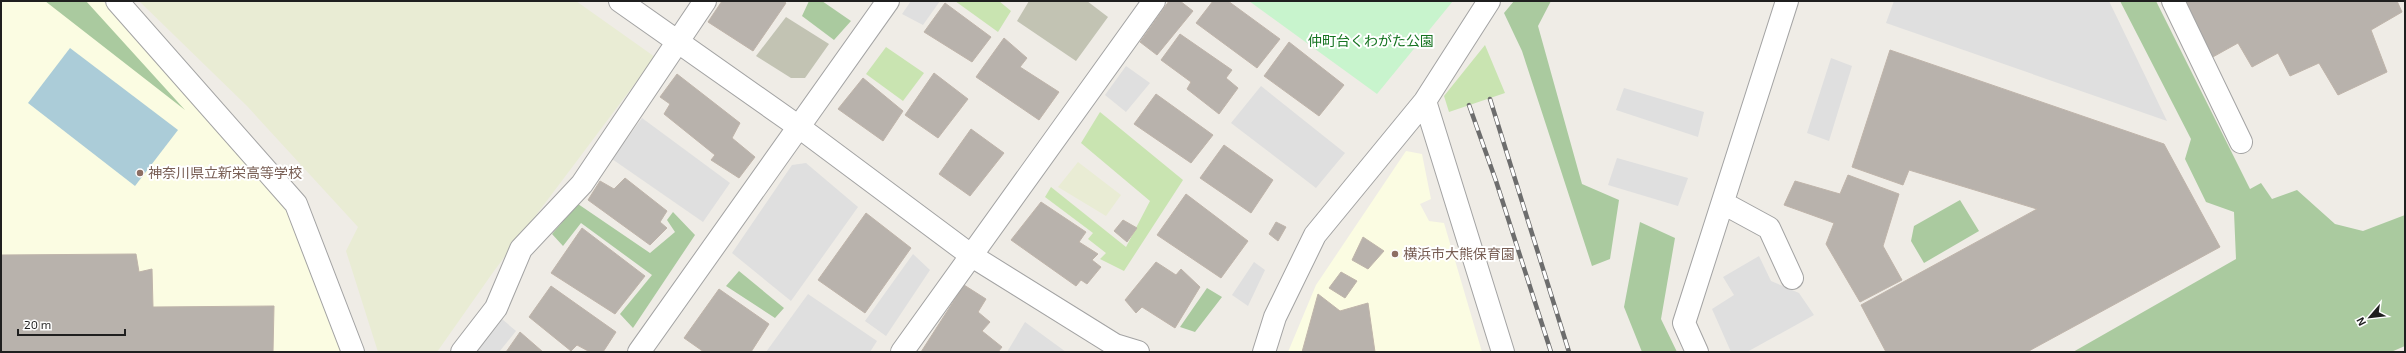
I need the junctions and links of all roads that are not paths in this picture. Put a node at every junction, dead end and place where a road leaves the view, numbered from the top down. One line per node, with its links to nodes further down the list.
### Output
1 (117, 1): 17 (street)
2 (620, 1): 9 (street)
3 (705, 1): 9 (street)
4 (888, 1): 11 (street)
5 (1154, 1): 14 (street)
6 (1488, 1): 10 (street)
7 (1787, 1): 13 (street)
8 (2173, 1): 12 (street)
9 (679, 41): 11 (street); 18 (street)
10 (1425, 102): 22 (street); 23 (street)
11 (799, 127): 14 (street); 19 (street)
12 (2241, 142)
13 (1723, 202): 15 (street); 24 (street)
14 (972, 256): 16 (street); 20 (street)
15 (1792, 278)
16 (1113, 348): 21 (street)
17 (353, 352)
18 (462, 352)
19 (638, 352)
20 (902, 352)
21 (1138, 352)
22 (1264, 352)
23 (1503, 352)
24 (1697, 352)

